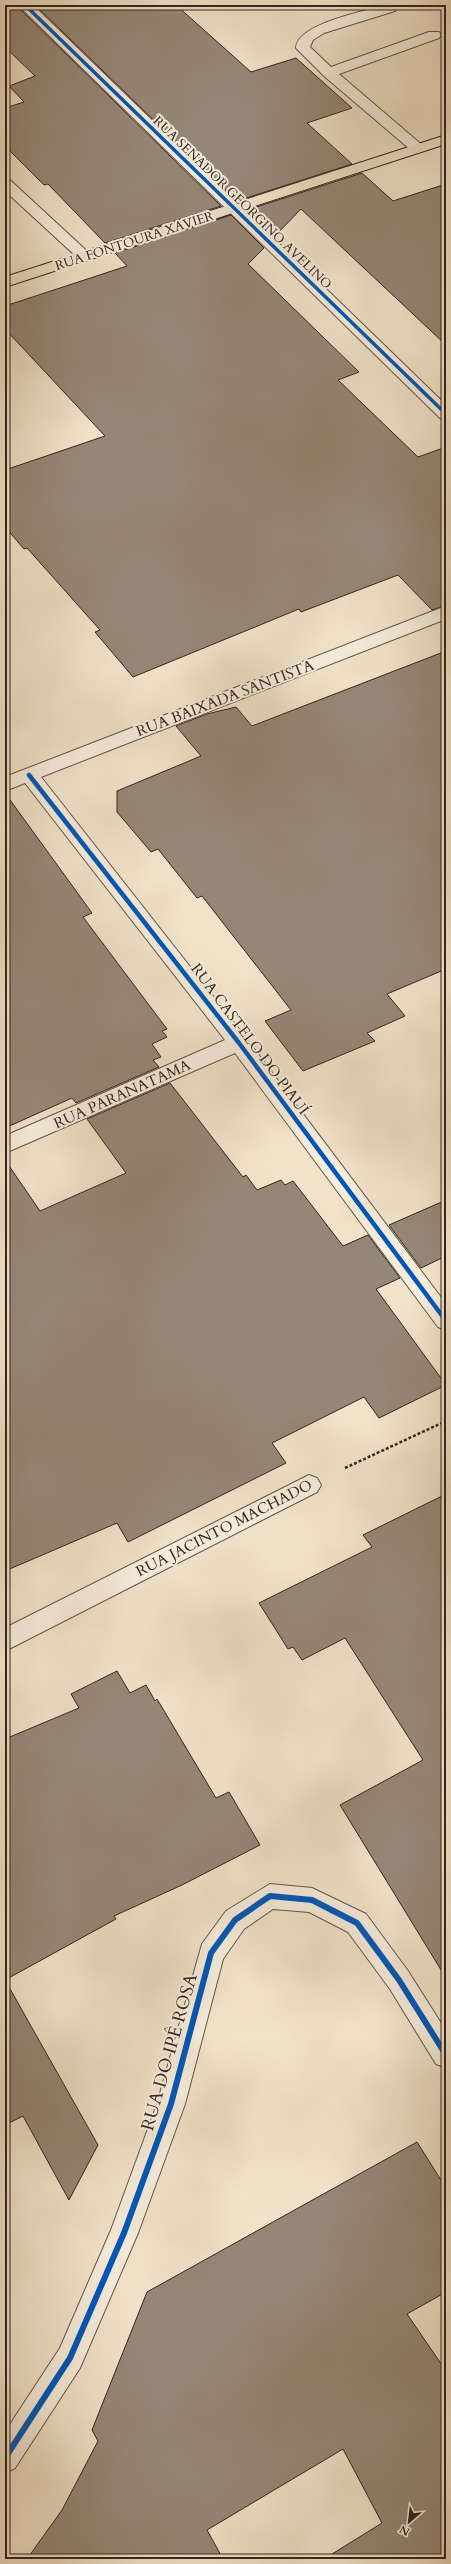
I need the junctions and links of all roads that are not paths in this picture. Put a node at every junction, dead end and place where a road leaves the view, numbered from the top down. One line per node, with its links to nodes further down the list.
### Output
1 (25, 5): 8 (street, RUA SENADOR GEORGINO AVELINO)
2 (390, 8): 4 (street)
3 (434, 35): 4 (street)
4 (329, 73): 6 (street)
5 (446, 139): 6 (main road, RUA FONTOURA XAVIER)
6 (417, 148): 8 (main road, RUA FONTOURA XAVIER)
7 (5, 183): 9 (street)
8 (232, 207): 9 (main road, RUA FONTOURA XAVIER); 11 (street, RUA SENADOR GEORGINO AVELINO)
9 (84, 256): 10 (main road, RUA FONTOURA XAVIER)
10 (5, 282)
11 (446, 414)
12 (446, 612): 13 (street, RUA BAIXADA SANTISTA)
13 (28, 775): 14 (street, RUA BAIXADA SANTISTA); 15 (street, RUA CASTELO DO PIAUÍ)
14 (5, 784)
15 (239, 1043): 16 (street, RUA PARANATAMA); 17 (street, RUA CASTELO DO PIAUÍ)
16 (5, 1145)
17 (446, 1321)
18 (309, 1484): 19 (street, RUA JACINTO MACHADO)
19 (5, 1640)
20 (446, 2055): 21 (street, RUA DO IPÊ ROSA)
21 (5, 2458)

